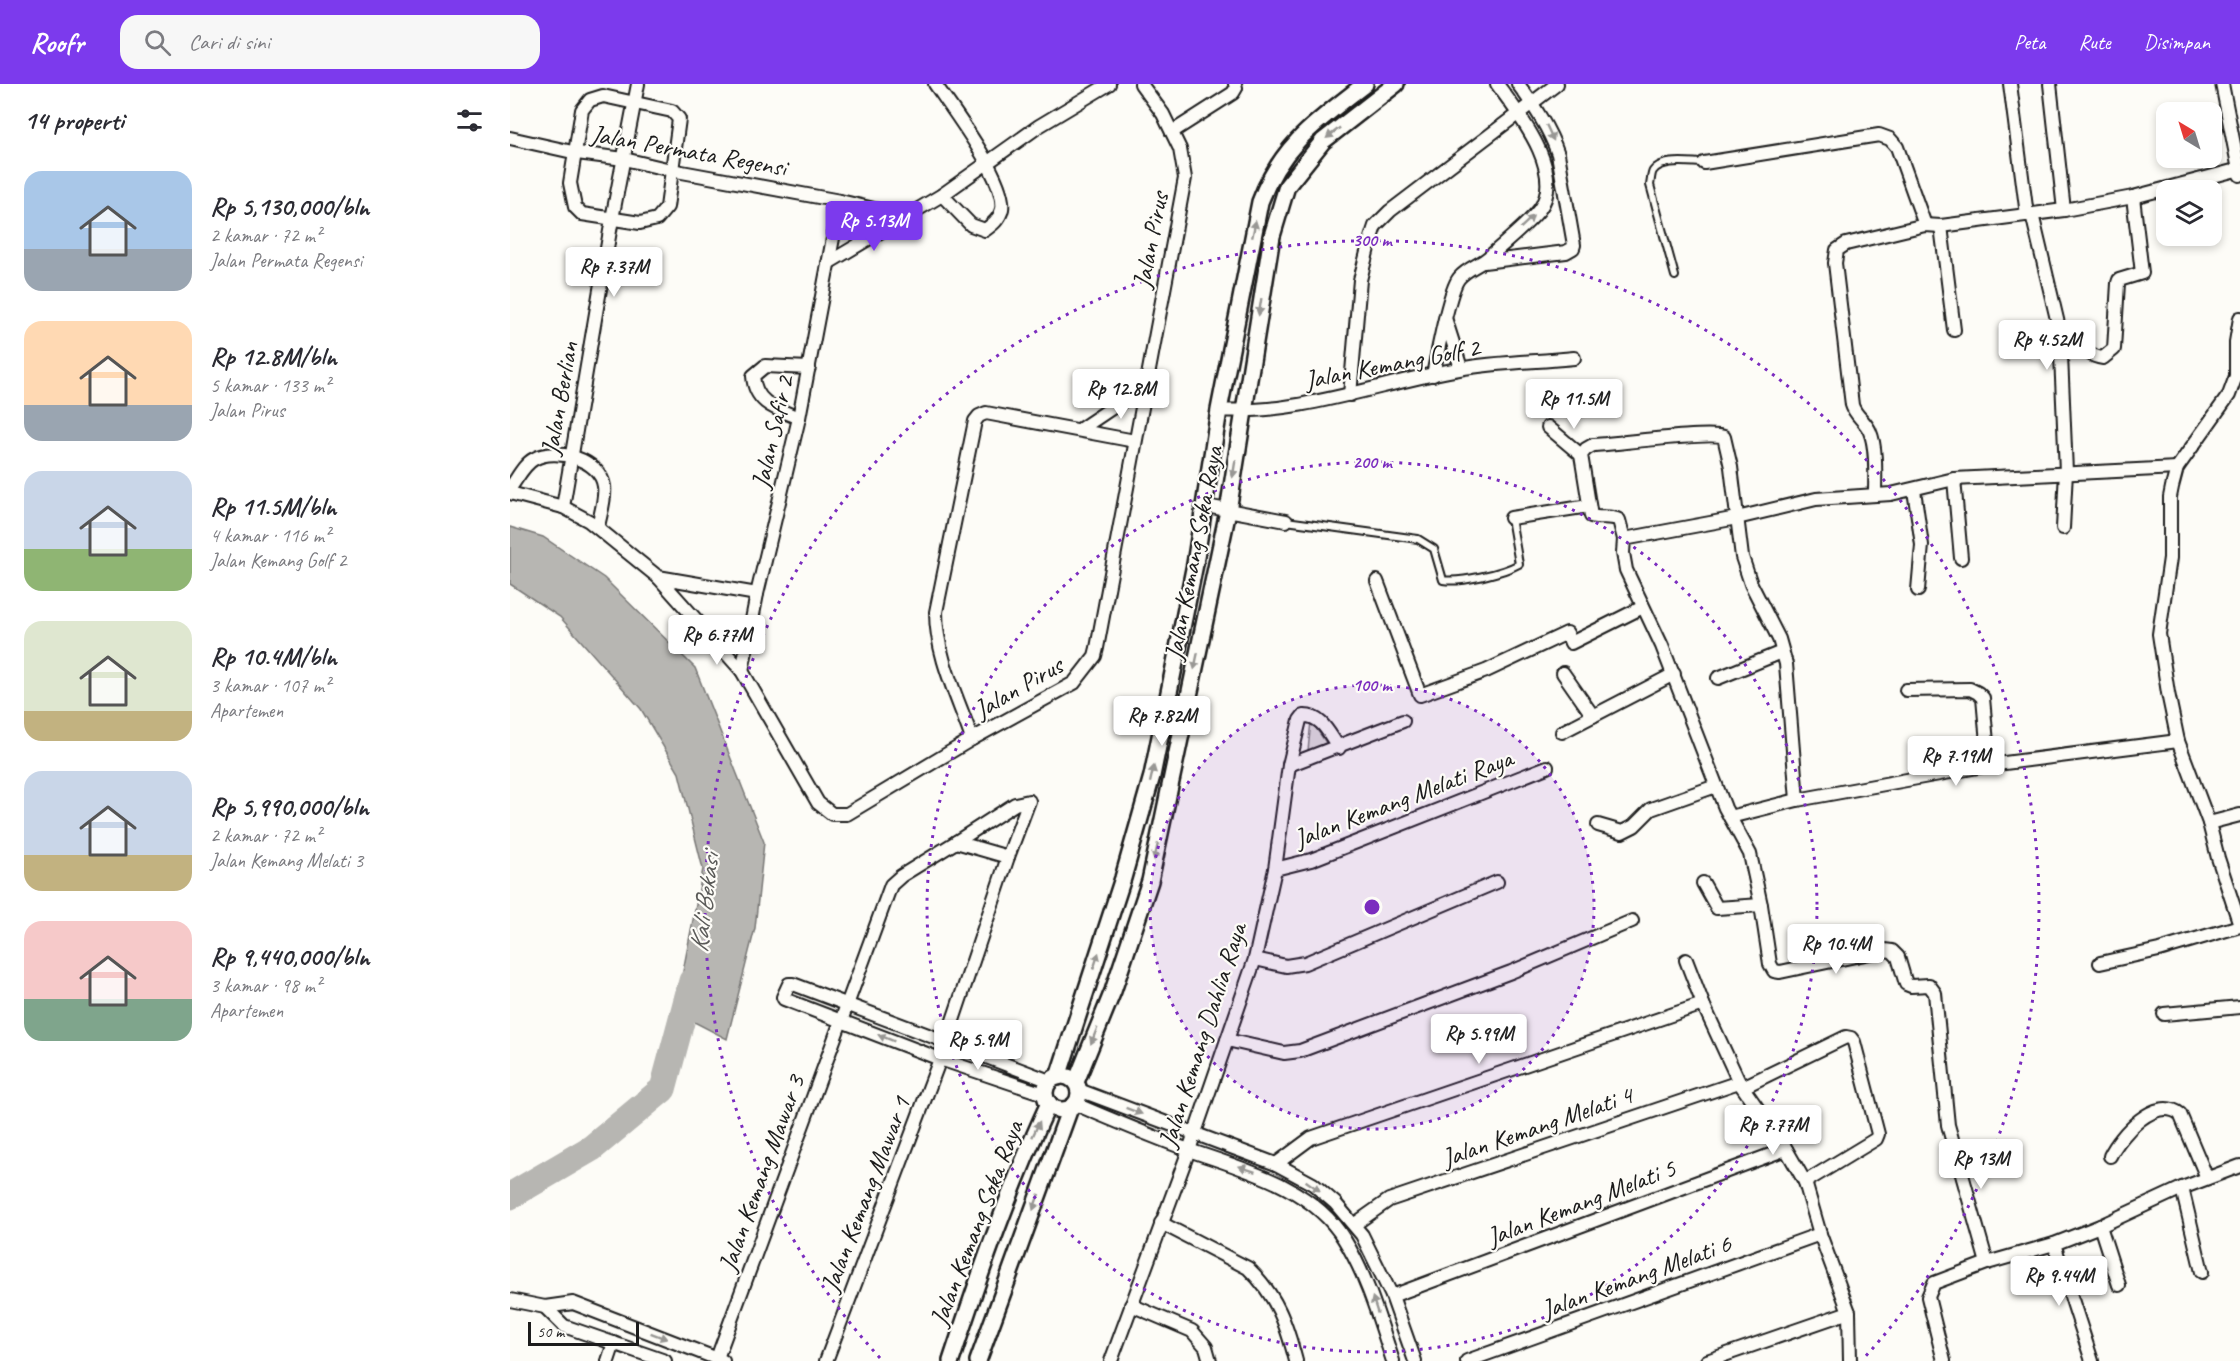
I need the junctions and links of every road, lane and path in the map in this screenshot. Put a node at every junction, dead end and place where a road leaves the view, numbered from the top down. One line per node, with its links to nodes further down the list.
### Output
1 (638, 84): 14 (street, Jalan Berlian)
2 (935, 84): 22 (street)
3 (1109, 84): 22 (street)
4 (1141, 84): 18 (street, Jalan Pirus)
5 (1234, 84): 18 (street)
6 (1396, 84): 16 (street, Jalan Kemang Soka Raya)
7 (1497, 84): 17 (street)
8 (1518, 84): 15 (street)
9 (1557, 84): 15 (street)
10 (2010, 84): 32 (street)
11 (2050, 84): 31 (street)
12 (2222, 84): 25 (street)
13 (1360, 88): 16 (street); 50 (street, Jalan Kemang Soka Raya, one-way to 13)
14 (634, 102): 20 (street); 21 (street, Jalan Berlian); 24 (street)
15 (1532, 103): 17 (street); 28 (street, one-way to 28)
16 (1366, 107): 51 (street, Jalan Kemang Soka Raya, one-way to 51)
17 (1518, 114): 29 (street); 49 (street)
18 (1172, 132): 48 (street, Jalan Pirus)
19 (510, 138): 20 (street, Jalan Permata Regensi)
20 (577, 153): 21 (street, Jalan Permata Regensi); 34 (street)
21 (624, 159): 24 (street, Jalan Permata Regensi); 34 (street, Jalan Berlian)
22 (987, 163): 26 (street); 26 (street)
23 (1704, 163): 35 (street); 39 (lane)
24 (671, 170): 30 (street, Jalan Permata Regensi); 34 (street)
25 (2240, 171): 27 (street)
26 (942, 195): 33 (street)
27 (2133, 196): 31 (street); 43 (street)
28 (1566, 198): 29 (street); 37 (street)
29 (1545, 199): 37 (street, one-way to 29)
30 (840, 201): 33 (street, Jalan Permata Regensi); 38 (street, Jalan Safir 2)
31 (2064, 210): 32 (street)
32 (2030, 214): 36 (street); 43 (street)
33 (904, 216): 38 (street)
34 (612, 219): 57 (street, Jalan Berlian)
35 (1925, 225): 36 (street); 64 (street)
36 (1941, 226): 42 (street)
37 (1484, 262): 41 (street)
38 (828, 263): 45 (street, Jalan Safir 2)
39 (1675, 276)
40 (2240, 318): 58 (street)
41 (1445, 320): 46 (street); 47 (street)
42 (1954, 330)
43 (2060, 332): 59 (street)
44 (1574, 358): 46 (street, Jalan Kemang Golf 2)
45 (809, 368): 52 (street, Jalan Safir 2); 52 (street)
46 (1461, 368): 47 (street, Jalan Kemang Golf 2)
47 (1433, 375): 49 (street, Jalan Kemang Golf 2)
48 (1146, 385): 54 (street); 55 (street, Jalan Pirus)
49 (1350, 395): 51 (street, Jalan Kemang Golf 2)
50 (1219, 410): 51 (street, Jalan Kemang Golf 2); 65 (street, Jalan Kemang Soka Raya)
51 (1244, 412): 68 (street, Jalan Kemang Soka Raya, one-way to 68)
52 (799, 418): 79 (street, Jalan Safir 2)
53 (1548, 427): 56 (street)
54 (1079, 430): 55 (street); 90 (street)
55 (1136, 441): 90 (street, Jalan Pirus)
56 (1581, 455): 66 (street); 70 (street)
57 (572, 456): 61 (street); 67 (street, Jalan Berlian); 72 (street)
58 (2177, 468): 59 (street); 91 (street)
59 (2066, 472): 60 (street); 73 (street)
60 (1954, 479): 62 (street); 75 (street)
61 (510, 488)
62 (1914, 490): 64 (street); 78 (street)
63 (510, 493): 67 (street, Jalan Pirus)
64 (1875, 495): 70 (street)
65 (1206, 506): 68 (street); 122 (street, Jalan Kemang Soka Raya, one-way to 65)
66 (1589, 506): 69 (street); 74 (street)
67 (563, 507): 72 (street, Jalan Pirus)
68 (1228, 511): 71 (street); 123 (street, Jalan Kemang Soka Raya, one-way to 123)
69 (1511, 518): 71 (lane)
70 (1737, 518): 74 (street); 81 (street)
71 (1286, 521)
72 (598, 527): 76 (street, Jalan Pirus)
73 (2063, 528)
74 (1624, 539): 80 (street)
75 (1960, 558)
76 (658, 577): 79 (street); 82 (street, Jalan Pirus)
77 (1377, 581): 80 (street)
78 (1918, 590)
79 (757, 594): 82 (street, Jalan Safir 2)
80 (1643, 607): 84 (street)
81 (1782, 652): 85 (street); 97 (street)
82 (742, 671): 90 (street, Jalan Pirus)
83 (1563, 673): 87 (street)
84 (1674, 674): 87 (street); 96 (street)
85 (1718, 678)
86 (1906, 690): 94 (street)
87 (1593, 716): 89 (street)
88 (1403, 721): 92 (street)
89 (1562, 732)
90 (972, 739)
91 (2178, 741): 94 (street); 100 (street)
92 (1339, 748): 93 (street); 93 (street, Jalan Kemang Dahlia Raya)
93 (1289, 765): 104 (street, Jalan Kemang Dahlia Raya)
94 (1989, 765): 97 (street)
95 (1547, 767): 104 (street, Jalan Kemang Melati Raya)
96 (1716, 786): 99 (street); 101 (street)
97 (1797, 800): 99 (street)
98 (2240, 815): 100 (street)
99 (1730, 817): 107 (street)
100 (2209, 824): 109 (street)
101 (1598, 825)
102 (956, 842): 103 (street); 103 (street, Jalan Kemang Mawar 1); 113 (street, Jalan Kemang Mawar 3)
103 (1008, 857): 119 (street, Jalan Kemang Mawar 1)
104 (1275, 869): 110 (street, Jalan Kemang Dahlia Raya)
105 (1497, 882): 110 (street)
106 (1703, 883): 107 (street)
107 (1761, 905): 138 (street)
108 (1632, 921): 118 (street)
109 (2240, 925): 112 (street)
110 (1255, 959): 118 (street, Jalan Kemang Dahlia Raya)
111 (1686, 960): 114 (street)
112 (2100, 963)
113 (848, 1003): 117 (street, Jalan Kemang Mawar 3); 117 (street); 119 (street)
114 (1703, 1004): 121 (street); 128 (street)
115 (2240, 1007): 116 (street)
116 (2164, 1014)
117 (841, 1020): 120 (street, one-way to 117); 147 (street, Jalan Kemang Mawar 3)
118 (1227, 1040): 124 (street, Jalan Kemang Dahlia Raya)
119 (946, 1042): 120 (street, Jalan Kemang Mawar 1); 122 (street)
120 (940, 1059): 122 (street); 150 (street, Jalan Kemang Mawar 1)
121 (1741, 1085): 125 (street); 131 (street, Jalan Kemang Melati 4); 134 (street, Jalan Kemang Melati 4)
122 (1050, 1089): 123 (street); 123 (street); 151 (street, Jalan Kemang Soka Raya, one-way to 122)
123 (1075, 1096): 124 (street, one-way to 124); 126 (street); 152 (street, Jalan Kemang Soka Raya, one-way to 152)
124 (1194, 1134): 126 (street, Jalan Kemang Dahlia Raya); 128 (street)
125 (1786, 1149): 131 (street); 141 (street, Jalan Kemang Melati 5)
126 (1189, 1150): 133 (street, Jalan Kemang Dahlia Raya); 156 (street, one-way to 126)
127 (2110, 1156): 130 (street)
128 (1276, 1164): 134 (street, one-way to 134)
129 (2240, 1166): 130 (street)
130 (2207, 1178): 132 (street)
131 (1805, 1182): 136 (street)
132 (2182, 1188): 135 (street); 139 (street)
133 (1161, 1223): 143 (street, Jalan Kemang Dahlia Raya); 155 (street)
134 (1354, 1224): 141 (street)
135 (2100, 1226): 137 (street); 140 (street)
136 (1820, 1234): 145 (street); 158 (street, Jalan Kemang Melati 6)
137 (2054, 1244): 138 (street); 162 (street)
138 (1987, 1263): 161 (street)
139 (2202, 1272)
140 (2119, 1285)
141 (1392, 1296): 157 (street)
142 (510, 1300): 144 (street)
143 (1131, 1305): 153 (street, Jalan Kemang Dahlia Raya); 154 (street)
144 (545, 1307): 146 (street); 147 (street, one-way to 147)
145 (1849, 1312): 159 (street); 160 (street)
146 (614, 1343): 148 (street); 149 (street)
147 (719, 1360)
148 (608, 1361)
149 (665, 1361)
150 (826, 1361)
151 (951, 1361)
152 (978, 1361)
153 (1111, 1361)
154 (1210, 1361)
155 (1296, 1361)
156 (1393, 1361)
157 (1415, 1361)
158 (1467, 1361)
159 (1707, 1361)
160 (1850, 1361)
161 (1944, 1361)
162 (2092, 1361)

